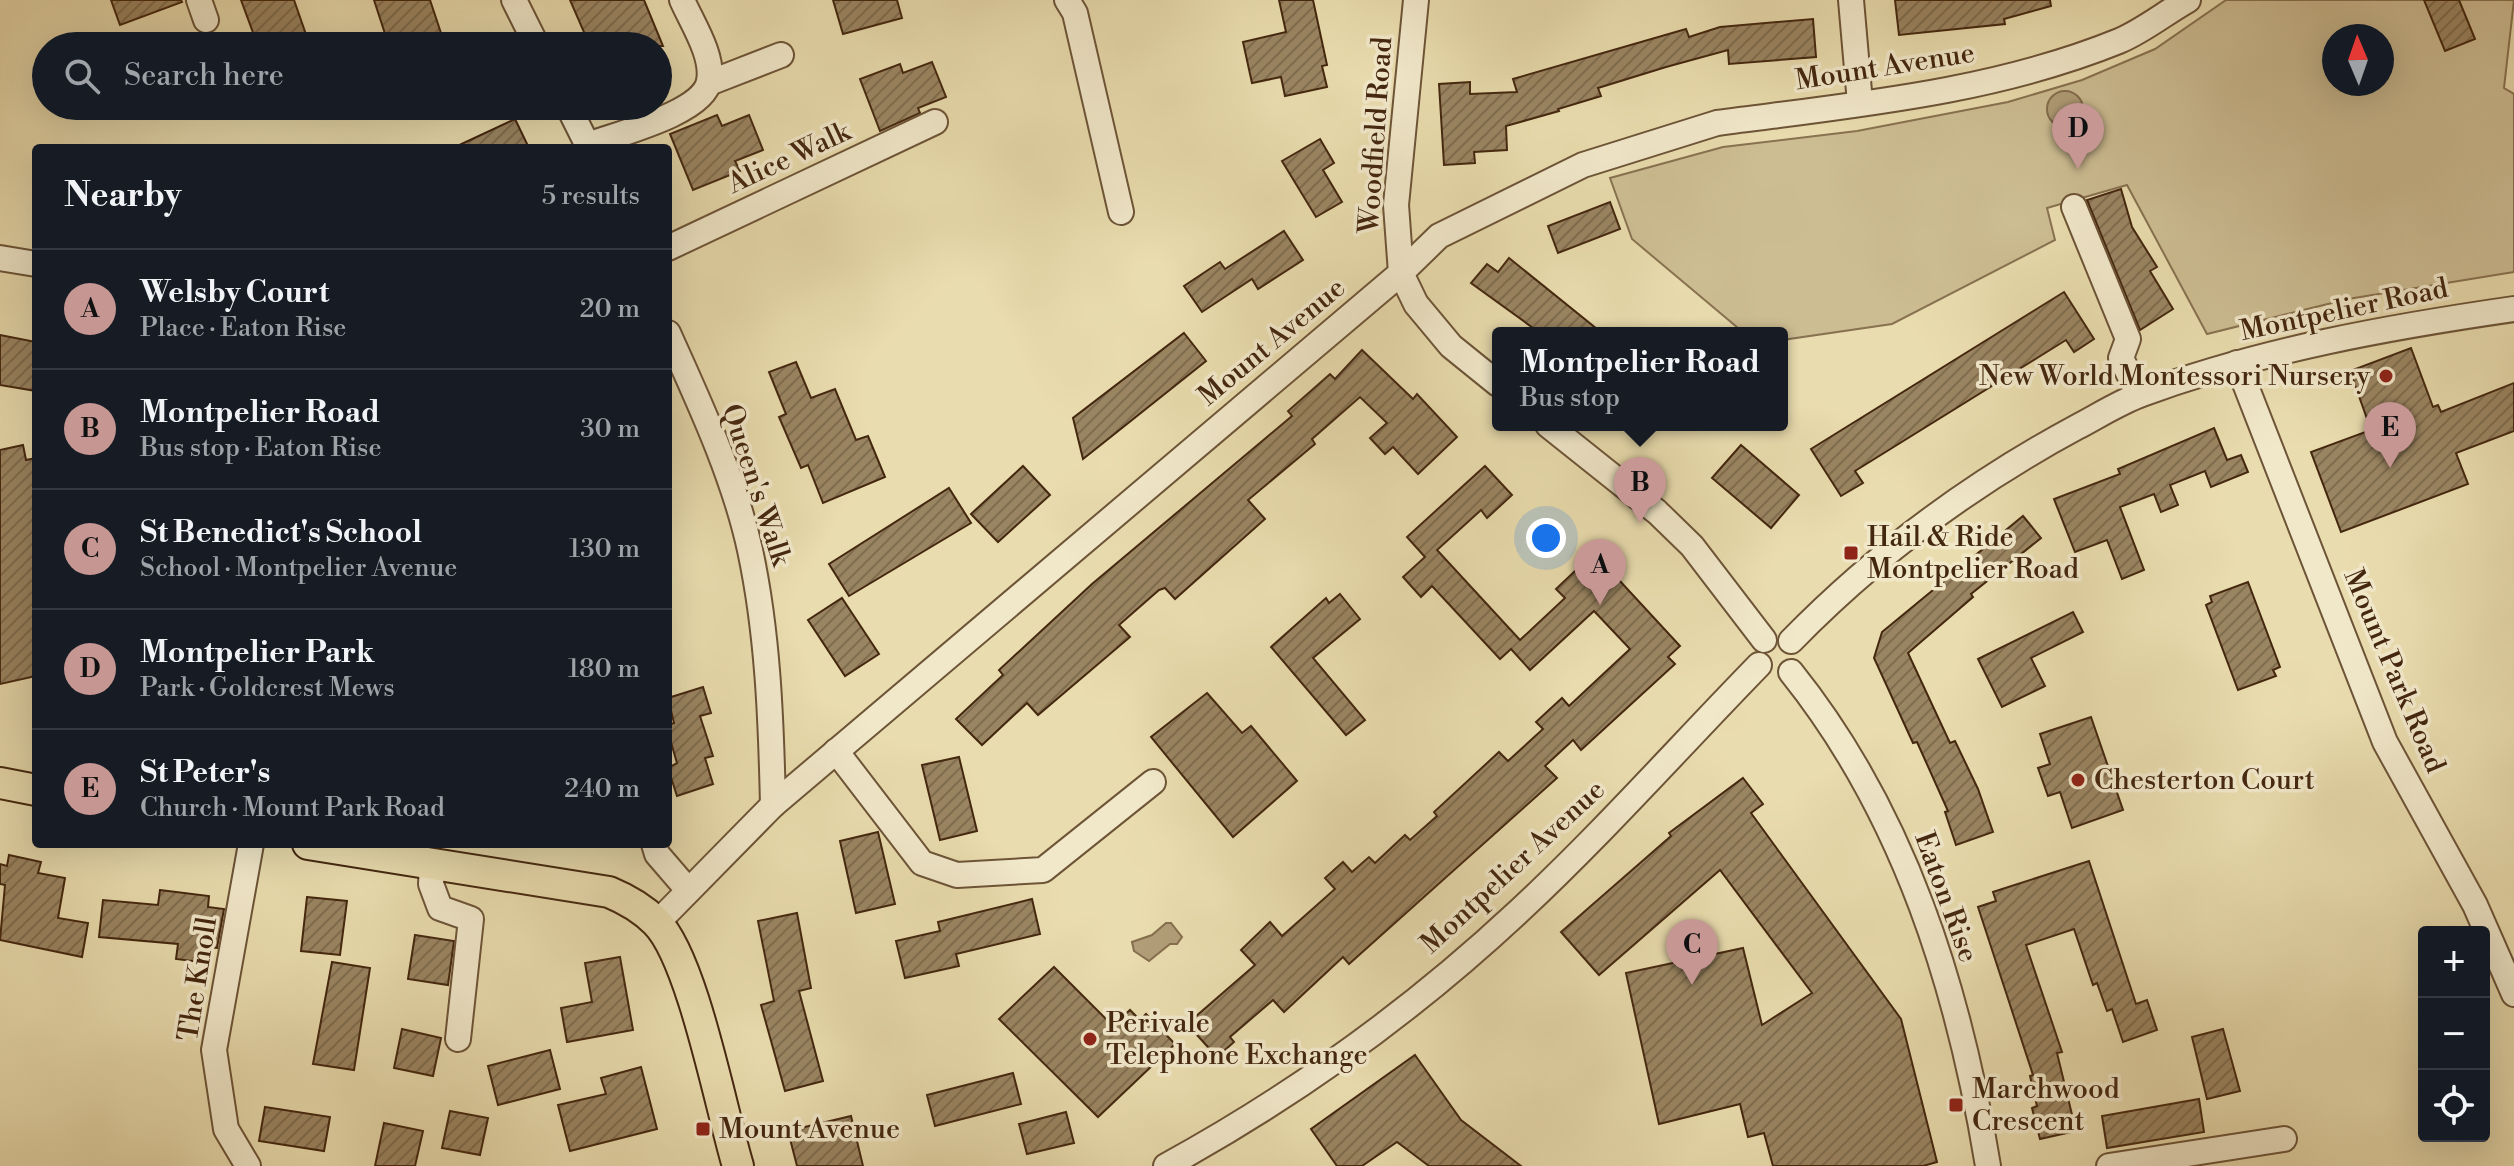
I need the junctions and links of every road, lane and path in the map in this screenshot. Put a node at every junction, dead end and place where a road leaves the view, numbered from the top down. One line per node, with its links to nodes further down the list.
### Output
1 (514, 0): 7 (street)
2 (682, 0): 9 (street)
3 (1416, 0): 22 (street, Woodfield Road)
4 (1851, 0): 10 (street)
5 (2188, 0): 10 (street, Mount Avenue)
6 (1072, 4): 18 (street)
7 (530, 32)
8 (781, 55): 9 (street)
9 (709, 83): 11 (street)
10 (1860, 103): 22 (street, Mount Avenue)
11 (672, 114)
12 (575, 120): 15 (street)
13 (656, 120): 16 (street)
14 (935, 122): 19 (street, Alice Walk)
15 (587, 144)
16 (593, 144)
17 (2074, 207): 27 (street)
18 (1121, 212)
19 (672, 246)
20 (0, 258): 21 (street)
21 (32, 263)
22 (1401, 273): 26 (street); 33 (street, Mount Avenue)
23 (2514, 309): 25 (street, Montpelier Road)
24 (672, 343): 37 (street, Queen's Walk)
25 (2237, 363): 27 (street, Montpelier Road); 44 (street, Mount Park Road)
26 (1492, 379)
27 (2139, 395): 30 (street, Montpelier Road)
28 (1556, 431): 29 (street)
29 (1764, 640): 30 (street); 31 (street)
30 (1791, 641): 32 (street)
31 (1759, 665): 32 (street); 49 (street, Montpelier Avenue)
32 (1791, 672): 50 (street, Eaton Rise)
33 (836, 751): 34 (street); 37 (street, Mount Avenue)
34 (1153, 782)
35 (0, 783): 36 (main road)
36 (32, 789)
37 (773, 805): 42 (street, Mount Avenue)
38 (250, 848): 47 (street, The Knoll)
39 (331, 848): 41 (main road)
40 (655, 848): 42 (street)
41 (432, 866): 43 (main road); 45 (street)
42 (688, 890): 43 (street, Mount Avenue)
43 (657, 923): 48 (main road)
44 (2514, 994)
45 (458, 1039)
46 (2284, 1139): 51 (street)
47 (248, 1166)
48 (738, 1166)
49 (1166, 1166)
50 (1988, 1166)
51 (2109, 1166)

